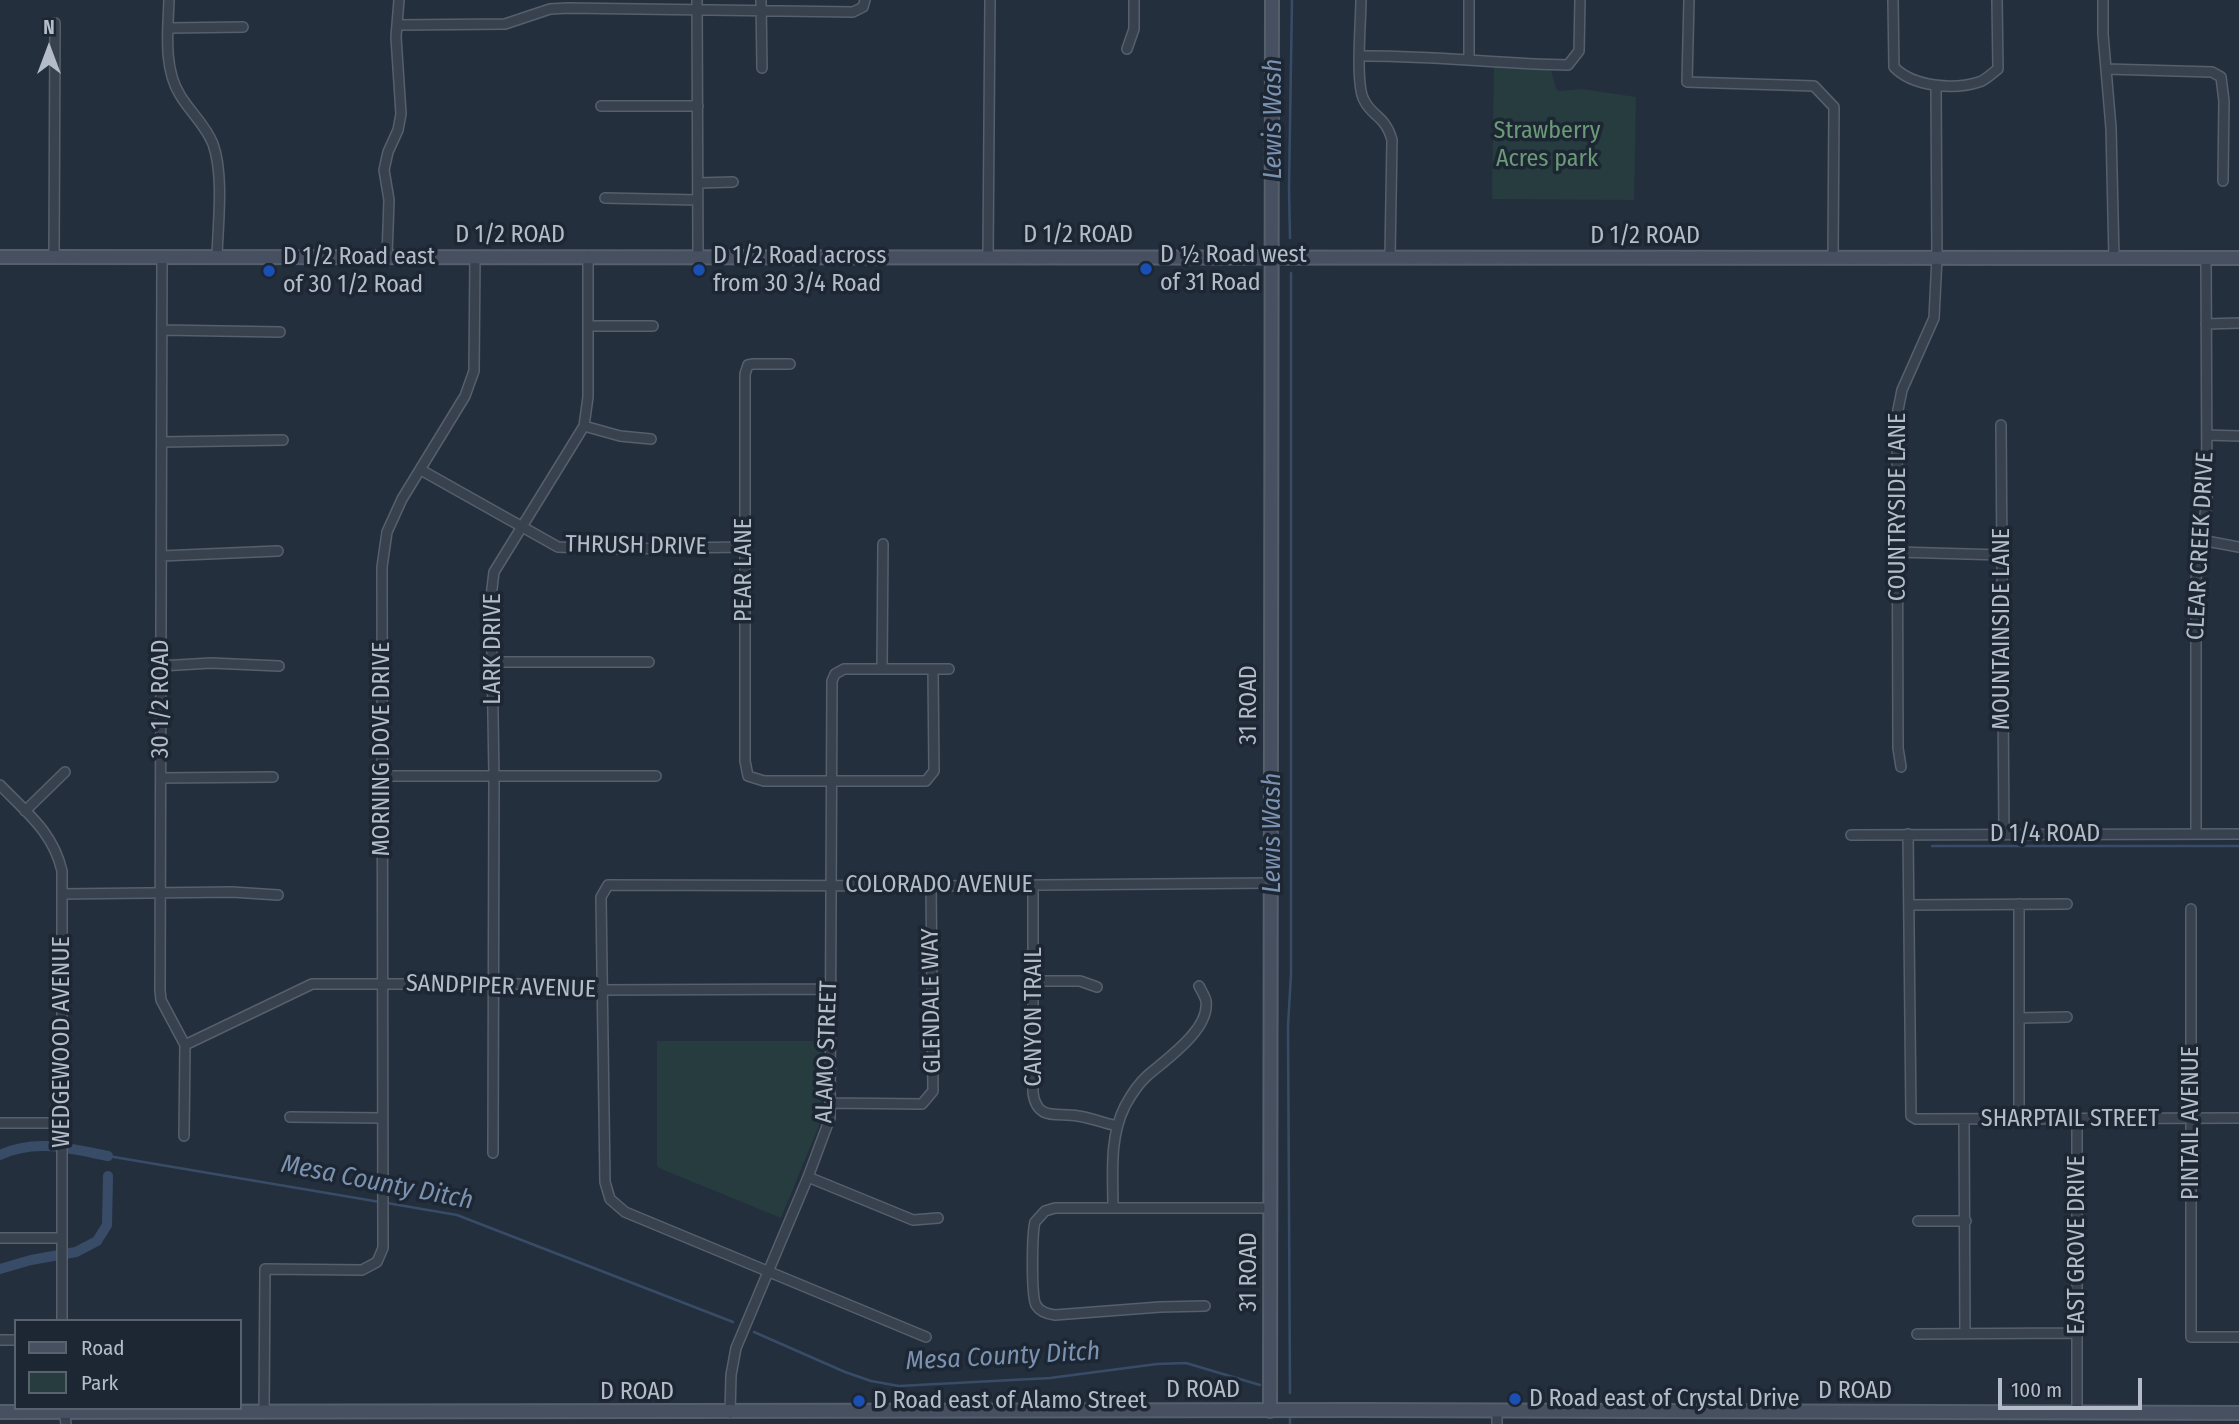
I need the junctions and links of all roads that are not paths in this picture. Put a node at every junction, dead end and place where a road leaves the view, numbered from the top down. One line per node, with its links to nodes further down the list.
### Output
1 (169, 0): 20 (street)
2 (399, 0): 19 (street)
3 (697, 0): 16 (street)
4 (761, 0): 17 (street)
5 (990, 0): 40 (street)
6 (1134, 0): 22 (street)
7 (1272, 0): 41 (street, 31 ROAD)
8 (1361, 0): 23 (street)
9 (1469, 0): 24 (street)
10 (1580, 0): 24 (street)
11 (1689, 0): 46 (street)
12 (1893, 0): 27 (street)
13 (1997, 0): 27 (street)
14 (2104, 0): 26 (street)
15 (864, 3): 17 (street)
16 (697, 11): 17 (street); 19 (street); 29 (street)
17 (761, 12): 25 (street)
18 (55, 23): 44 (street)
19 (398, 24): 36 (street)
20 (169, 27): 21 (street); 35 (street)
21 (243, 27)
22 (1127, 49)
23 (1361, 56): 24 (street); 42 (street)
24 (1469, 59)
25 (761, 68)
26 (2106, 69): 30 (street); 48 (street)
27 (1936, 87): 47 (street, COUNTRYSIDE LANE)
28 (601, 106): 29 (street)
29 (698, 106): 32 (street)
30 (2223, 181)
31 (733, 182): 32 (street)
32 (698, 183): 34 (street)
33 (605, 198): 34 (street)
34 (698, 200): 39 (street)
35 (217, 256): 36 (street, D 1/2 ROAD); 45 (street, D 1/2 ROAD)
36 (387, 256): 37 (street, D 1/2 ROAD)
37 (475, 256): 38 (street, D 1/2 ROAD); 65 (street, MORNING DOVE DRIVE)
38 (588, 256): 39 (street, D 1/2 ROAD); 53 (street, LARK DRIVE)
39 (698, 256): 40 (street, D 1/2 ROAD)
40 (988, 256): 41 (street, D 1/2 ROAD)
41 (1272, 256): 42 (street, D 1/2 ROAD); 97 (street, 31 ROAD)
42 (1390, 256): 46 (street, D 1/2 ROAD)
43 (0, 257): 44 (street, D 1/2 ROAD)
44 (54, 257): 45 (street, D 1/2 ROAD)
45 (162, 257): 55 (street, 30 1/2 ROAD)
46 (1833, 257): 47 (street, D 1/2 ROAD)
47 (1937, 257): 48 (street, D 1/2 ROAD); 72 (street, COUNTRYSIDE LANE)
48 (2114, 258): 49 (street, D 1/2 ROAD)
49 (2206, 258): 50 (street, D 1/2 ROAD); 52 (street, CLEAR CREEK DRIVE)
50 (2239, 258)
51 (2239, 323): 52 (street)
52 (2206, 324): 60 (street, CLEAR CREEK DRIVE)
53 (588, 326): 54 (street); 59 (street, LARK DRIVE)
54 (653, 326)
55 (162, 330): 56 (street); 64 (street, 30 1/2 ROAD)
56 (280, 332)
57 (790, 364): 69 (street, PEAR LANE)
58 (2001, 425): 73 (street, MOUNTAINSIDE LANE)
59 (584, 426): 62 (street); 66 (street, LARK DRIVE)
60 (2207, 435): 61 (street); 67 (street, CLEAR CREEK DRIVE)
61 (2239, 436)
62 (651, 439)
63 (283, 440): 64 (street)
64 (162, 442): 74 (street, 30 1/2 ROAD)
65 (421, 470): 66 (street, THRUSH DRIVE); 85 (street, MORNING DOVE DRIVE)
66 (520, 528): 69 (street, THRUSH DRIVE); 75 (street, LARK DRIVE)
67 (2201, 540): 70 (street); 94 (street, CLEAR CREEK DRIVE)
68 (883, 544): 81 (street)
69 (744, 547): 89 (street, PEAR LANE)
70 (2239, 547)
71 (278, 551): 74 (street)
72 (1897, 552): 73 (street); 82 (street, COUNTRYSIDE LANE)
73 (2002, 555): 92 (street, MOUNTAINSIDE LANE)
74 (161, 556): 77 (street, 30 1/2 ROAD)
75 (491, 662): 76 (street); 84 (street, LARK DRIVE)
76 (649, 663)
77 (161, 666): 78 (street); 88 (street, 30 1/2 ROAD)
78 (279, 666)
79 (933, 669): 80 (street); 81 (street); 89 (street)
80 (949, 669)
81 (882, 670): 89 (street, ALAMO STREET)
82 (1901, 767)
83 (65, 772): 91 (street)
84 (494, 775): 85 (street); 86 (street); 110 (street, LARK DRIVE)
85 (383, 776): 109 (street, MORNING DOVE DRIVE)
86 (656, 776)
87 (272, 777): 88 (street)
88 (161, 778): 101 (street, 30 1/2 ROAD)
89 (830, 781): 99 (street, ALAMO STREET)
90 (0, 785): 91 (street, WEDGEWOOD AVENUE)
91 (25, 811): 102 (street, WEDGEWOOD AVENUE)
92 (2004, 833): 93 (street, D 1/4 ROAD); 94 (street, D 1/4 ROAD)
93 (1908, 834): 96 (street, D 1/4 ROAD); 106 (street)
94 (2196, 834): 95 (street, D 1/4 ROAD)
95 (2239, 834)
96 (1852, 835)
97 (1270, 883): 98 (street, COLORADO AVENUE); 133 (street, 31 ROAD)
98 (1033, 885): 100 (street, COLORADO AVENUE); 108 (street, CANYON TRAIL)
99 (830, 886): 100 (street, COLORADO AVENUE); 113 (street, ALAMO STREET); 114 (street, COLORADO AVENUE)
100 (931, 886): 118 (street, GLENDALE WAY)
101 (161, 891): 102 (street); 103 (street); 117 (street, 30 1/2 ROAD)
102 (62, 894): 127 (street, WEDGEWOOD AVENUE)
103 (278, 895)
104 (2020, 904): 105 (street); 106 (street); 116 (street)
105 (2067, 904)
106 (1909, 905): 124 (street, SHARPTAIL STREET)
107 (2191, 909): 121 (street, PINTAIL AVENUE)
108 (1034, 981): 112 (street); 128 (street, CANYON TRAIL)
109 (382, 984): 110 (street, SANDPIPER AVENUE); 117 (street, SANDPIPER AVENUE); 120 (street, MORNING DOVE DRIVE)
110 (493, 985): 114 (street, SANDPIPER AVENUE); 130 (street, LARK DRIVE)
111 (1199, 986): 128 (street)
112 (1097, 987)
113 (830, 989): 114 (street, SANDPIPER AVENUE); 118 (street, ALAMO STREET)
114 (601, 990): 139 (street)
115 (2067, 1017): 116 (street)
116 (2020, 1018): 123 (street)
117 (185, 1045): 129 (street, 30 1/2 ROAD)
118 (830, 1103): 131 (street, ALAMO STREET)
119 (290, 1117): 120 (street)
120 (382, 1118): 149 (street, MORNING DOVE DRIVE)
121 (2191, 1118): 122 (street, SHARPTAIL STREET); 125 (street, SHARPTAIL STREET); 145 (street, PINTAIL AVENUE)
122 (2239, 1118)
123 (2020, 1119): 124 (street, SHARPTAIL STREET); 125 (street, SHARPTAIL STREET)
124 (1964, 1120): 136 (street)
125 (2077, 1120): 143 (street, EAST GROVE DRIVE)
126 (0, 1123): 127 (street)
127 (62, 1123): 138 (street, WEDGEWOOD AVENUE)
128 (1117, 1126): 132 (street)
129 (184, 1136)
130 (493, 1153)
131 (808, 1177): 134 (street); 139 (street, ALAMO STREET)
132 (1113, 1208): 133 (street); 140 (street)
133 (1270, 1208): 147 (street, 31 ROAD)
134 (938, 1218)
135 (1918, 1220): 136 (street)
136 (1966, 1222): 142 (street)
137 (0, 1238): 138 (street)
138 (62, 1238): 141 (street, WEDGEWOOD AVENUE)
139 (768, 1272): 146 (street); 151 (street, ALAMO STREET)
140 (1205, 1306)
141 (62, 1319)
142 (1965, 1333): 143 (street); 144 (street)
143 (2077, 1333): 150 (street, EAST GROVE DRIVE)
144 (1917, 1334)
145 (2239, 1337)
146 (926, 1338)
147 (1270, 1411): 151 (street, D ROAD); 154 (street, D ROAD)
148 (0, 1412): 153 (street, D ROAD)
149 (264, 1412): 151 (street, D ROAD); 153 (street, D ROAD)
150 (2077, 1412): 152 (street, D ROAD); 155 (street, D ROAD)
151 (730, 1413)
152 (2239, 1413)
153 (65, 1415)
154 (1497, 1417): 155 (street, D ROAD)
155 (1836, 1418)

